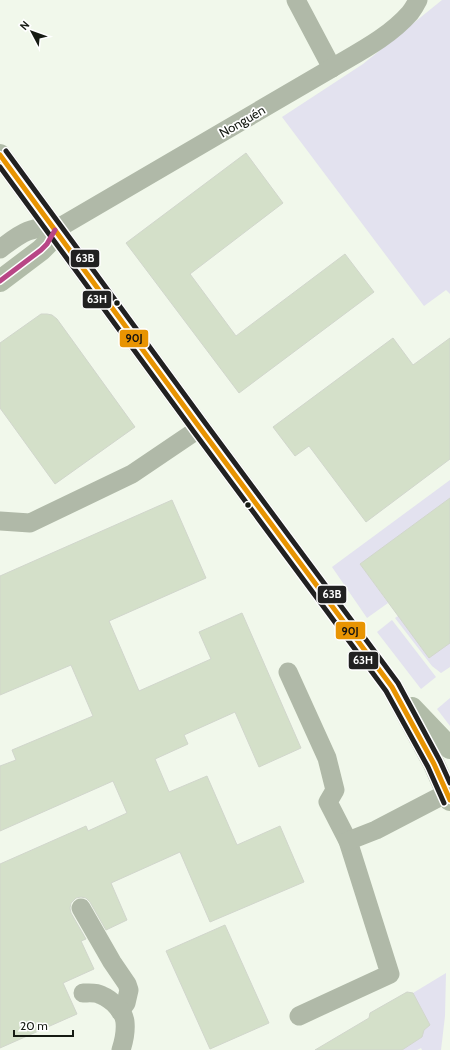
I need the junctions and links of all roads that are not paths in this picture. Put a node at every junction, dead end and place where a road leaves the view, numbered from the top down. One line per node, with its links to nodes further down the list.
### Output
1 (296, 0): 3 (street)
2 (418, 0): 3 (street, Nonguén)
3 (332, 68): 5 (street, Nonguén)
4 (0, 155): 5 (main road)
5 (55, 230): 6 (street); 7 (main road); 8 (main road)
6 (0, 249)
7 (0, 280)
8 (200, 428): 9 (street); 11 (main road)
9 (0, 521)
10 (288, 672): 14 (street)
11 (392, 687): 12 (main road); 13 (main road)
12 (450, 748)
13 (449, 796): 14 (street)
14 (348, 841): 18 (street)
15 (81, 908): 17 (street)
16 (83, 993): 17 (street)
17 (120, 1011): 19 (street)
18 (299, 1016)
19 (122, 1050)

